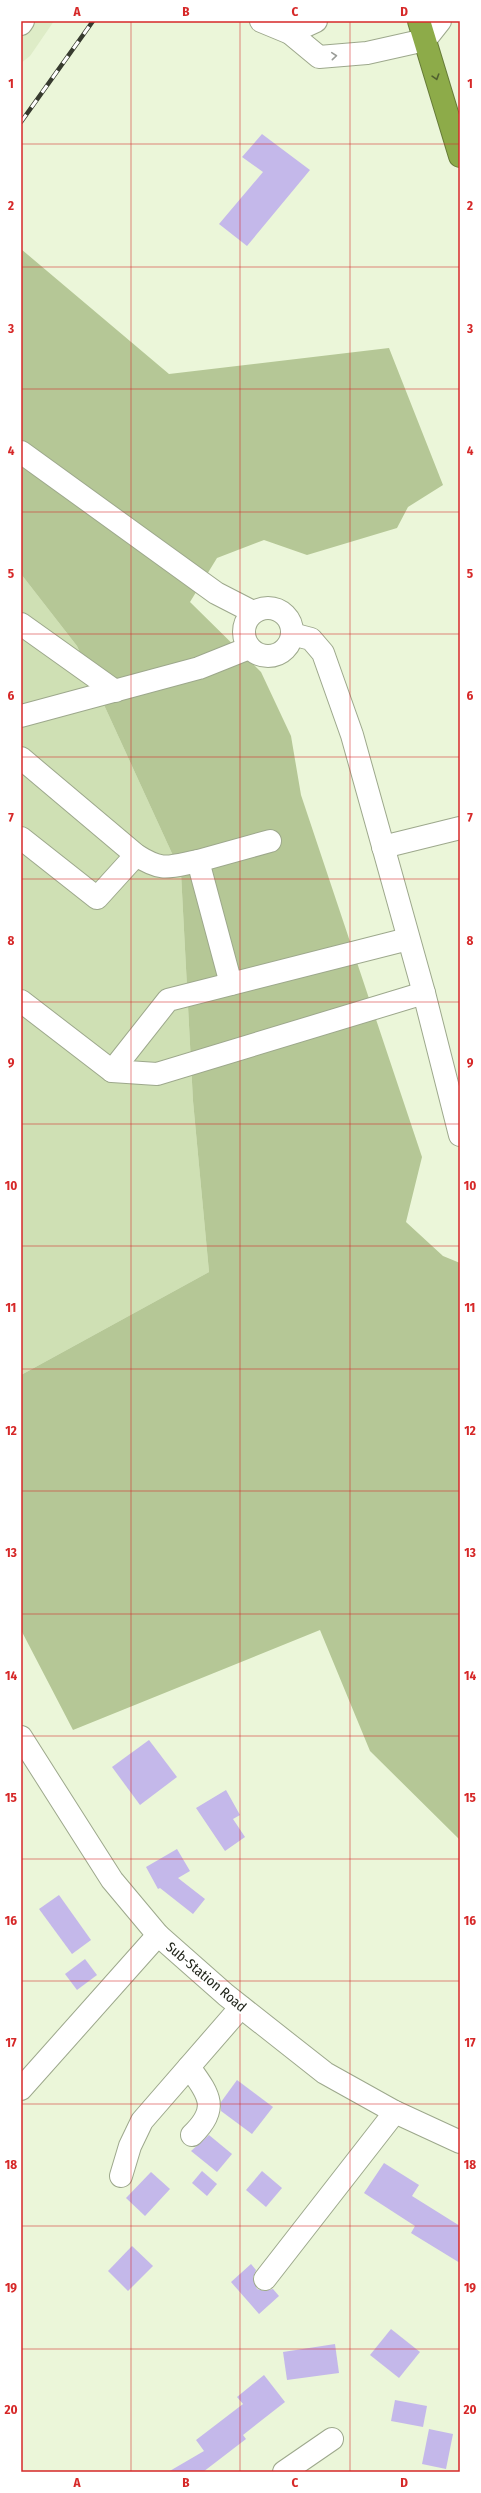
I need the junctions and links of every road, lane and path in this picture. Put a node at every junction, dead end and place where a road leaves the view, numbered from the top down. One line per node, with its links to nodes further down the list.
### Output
1 (23, 21): 5 (street)
2 (261, 21): 7 (street)
3 (316, 21): 7 (street)
4 (440, 21): 6 (street)
5 (21, 24)
6 (422, 30): 7 (street, one-way to 6); 8 (highway, one-way to 8)
7 (290, 33)
8 (460, 156)
9 (21, 452): 10 (street)
10 (253, 612): 12 (street); 13 (street)
11 (21, 624): 14 (street)
12 (292, 634): 13 (street); 20 (street)
13 (249, 648): 14 (street)
14 (114, 691): 15 (street)
15 (21, 716)
16 (21, 758): 21 (street)
17 (460, 828): 20 (street)
18 (21, 838): 21 (street)
19 (270, 841): 22 (street)
20 (383, 848): 23 (street)
21 (136, 855): 22 (street)
22 (198, 861): 24 (street)
23 (408, 939): 24 (street); 25 (street)
24 (231, 984): 27 (street)
25 (424, 993): 27 (street); 28 (street)
26 (21, 1001): 27 (street)
27 (112, 1071)
28 (460, 1134)
29 (21, 1736): 30 (street, Sub-Station Road)
30 (158, 1935): 31 (street, Sub-Station Road); 33 (street)
31 (241, 2007): 32 (street); 34 (street, Sub-Station Road)
32 (189, 2067): 35 (street); 37 (street)
33 (21, 2089)
34 (395, 2112): 36 (street, Sub-Station Road); 38 (street)
35 (192, 2135)
36 (460, 2142)
37 (121, 2176)
38 (265, 2279)
39 (332, 2439): 40 (street)
40 (284, 2472)

